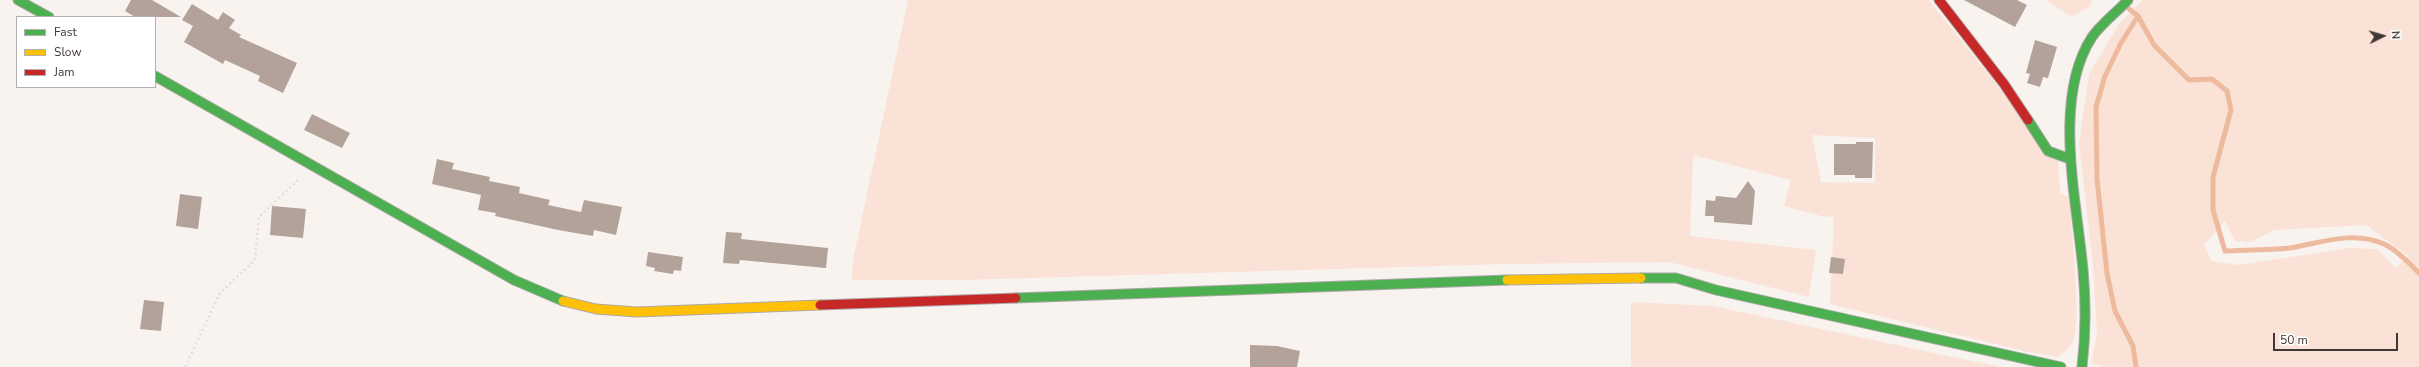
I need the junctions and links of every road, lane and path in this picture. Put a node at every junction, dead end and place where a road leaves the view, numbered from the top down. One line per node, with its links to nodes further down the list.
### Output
1 (18, 0): 4 (main road)
2 (1939, 0): 6 (main road)
3 (2128, 0): 6 (main road)
4 (47, 16)
5 (156, 77): 7 (main road)
6 (2070, 159): 10 (main road)
7 (314, 166): 8 (path); 9 (main road)
8 (185, 367)
9 (2061, 367)
10 (2082, 367)

